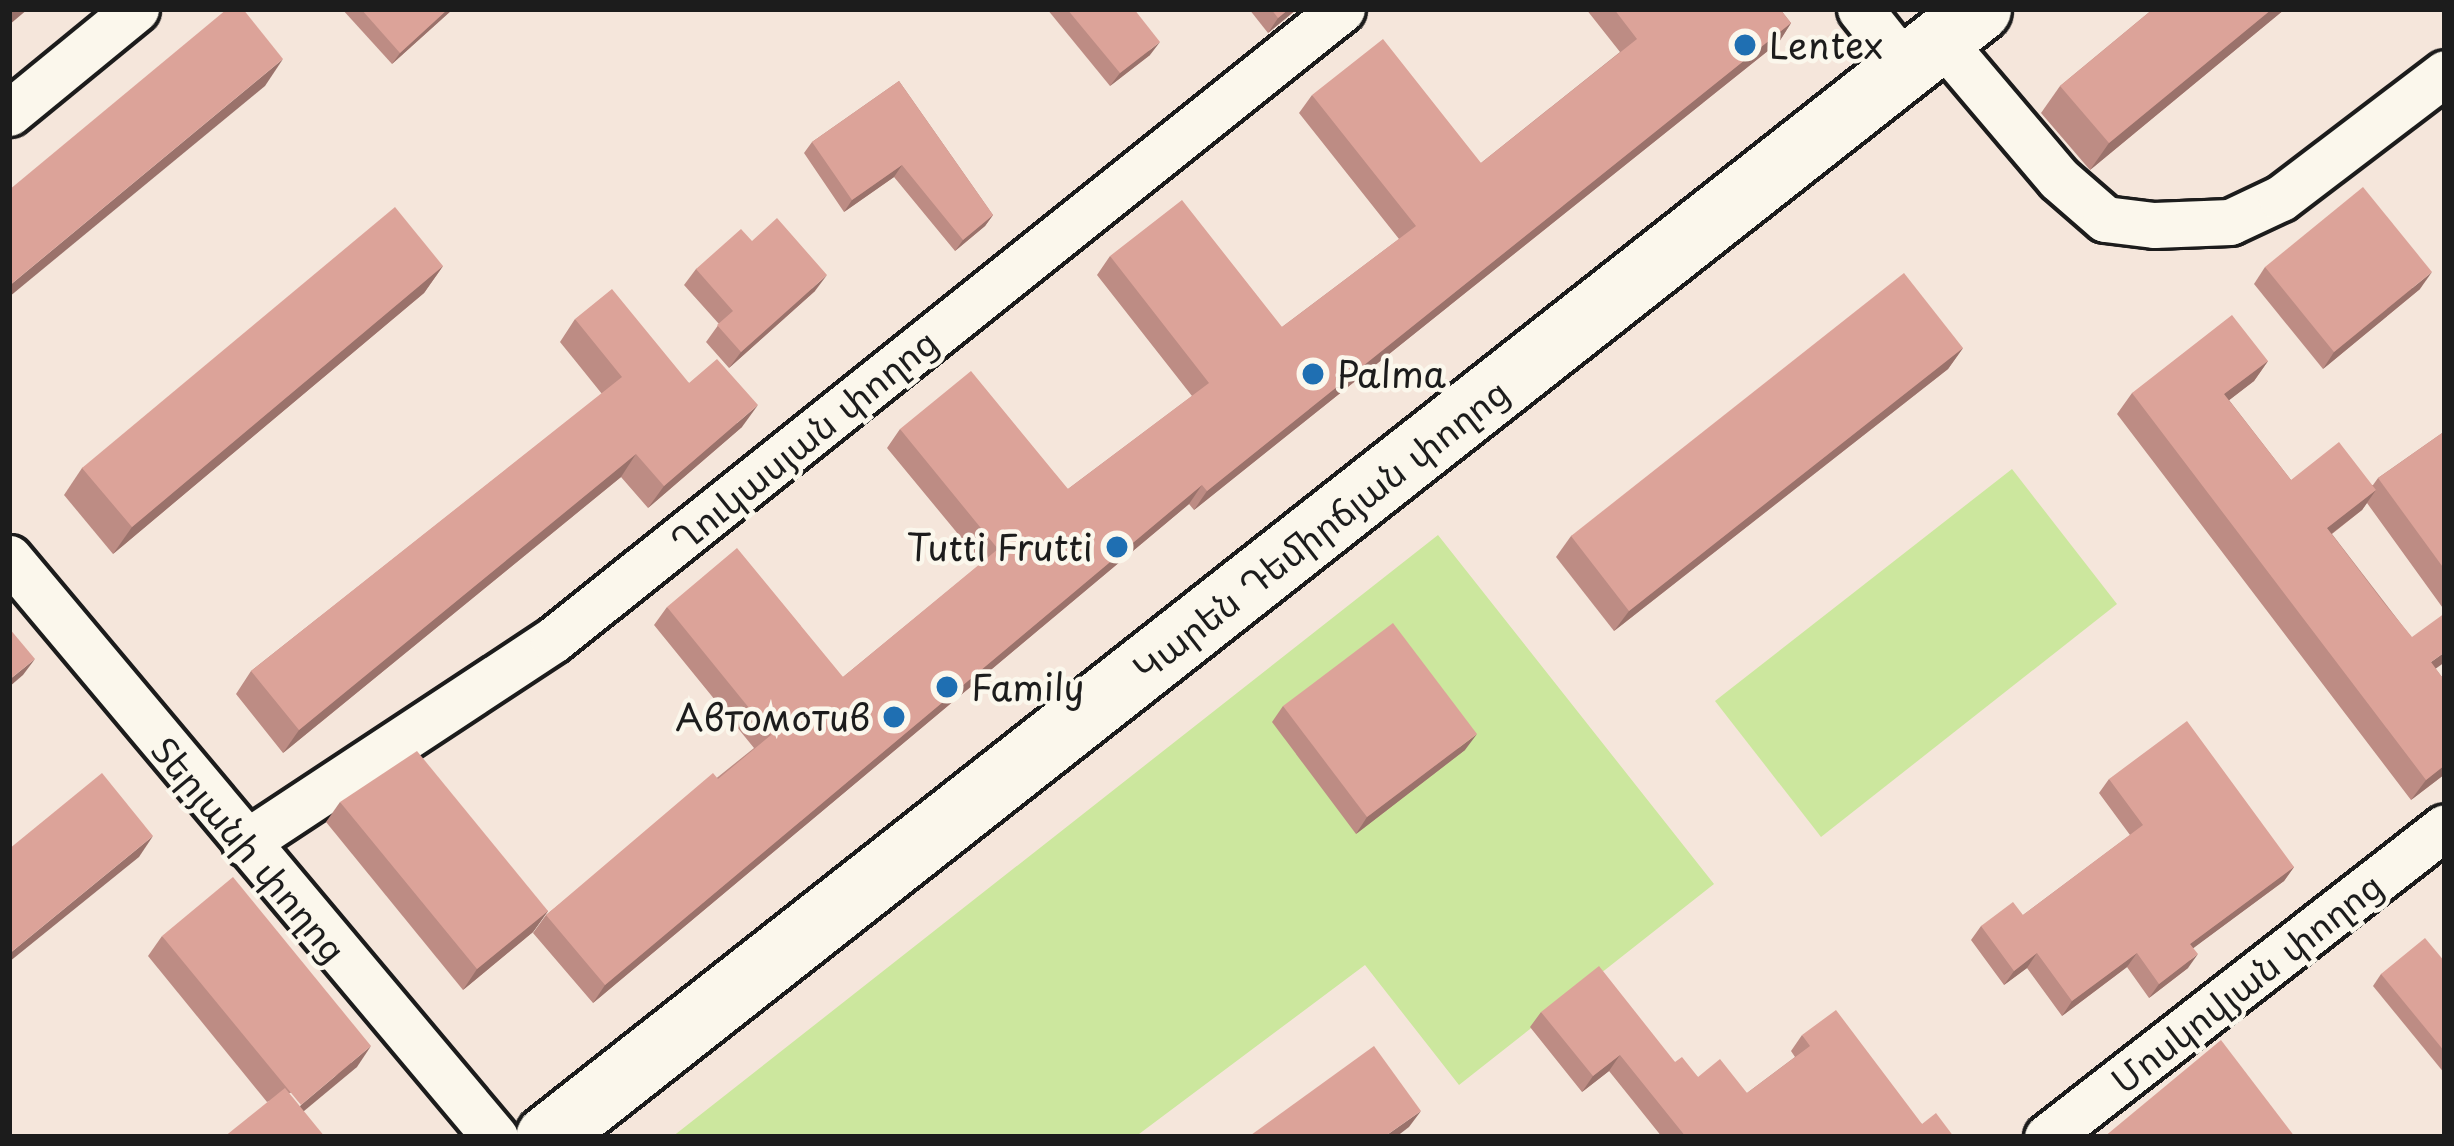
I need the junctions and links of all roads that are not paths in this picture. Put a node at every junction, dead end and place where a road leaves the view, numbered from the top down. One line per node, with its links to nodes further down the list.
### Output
1 (136, 9): 6 (street)
2 (1342, 9): 9 (street, Ղուկասյան փողոց)
3 (1860, 9): 4 (street)
4 (1942, 39): 5 (street); 11 (street, Կարեն Դեմիրճյան փողոց)
5 (2445, 73)
6 (9, 112)
7 (9, 558): 9 (street, Տերյանի փողոց)
8 (2445, 827): 12 (street, Մոսկովյան փողոց)
9 (245, 843): 10 (street, Տերյանի փողոց)
10 (495, 1137)
11 (547, 1137)
12 (2047, 1137)

